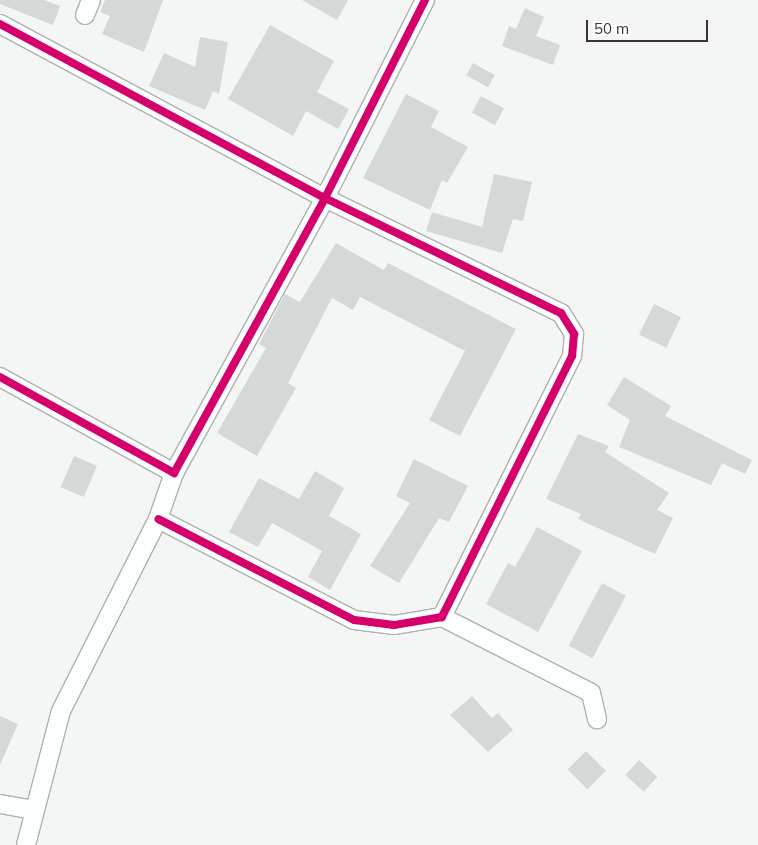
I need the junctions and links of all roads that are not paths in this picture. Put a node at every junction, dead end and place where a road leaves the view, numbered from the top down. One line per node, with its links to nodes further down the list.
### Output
1 (425, 0): 3 (street)
2 (0, 24): 3 (street)
3 (325, 198): 5 (street); 7 (street)
4 (0, 376): 5 (street)
5 (174, 473): 6 (street)
6 (158, 519): 7 (street); 10 (street)
7 (442, 617): 8 (street)
8 (597, 719)
9 (0, 804): 10 (street)
10 (34, 810): 11 (street)
11 (26, 845)

